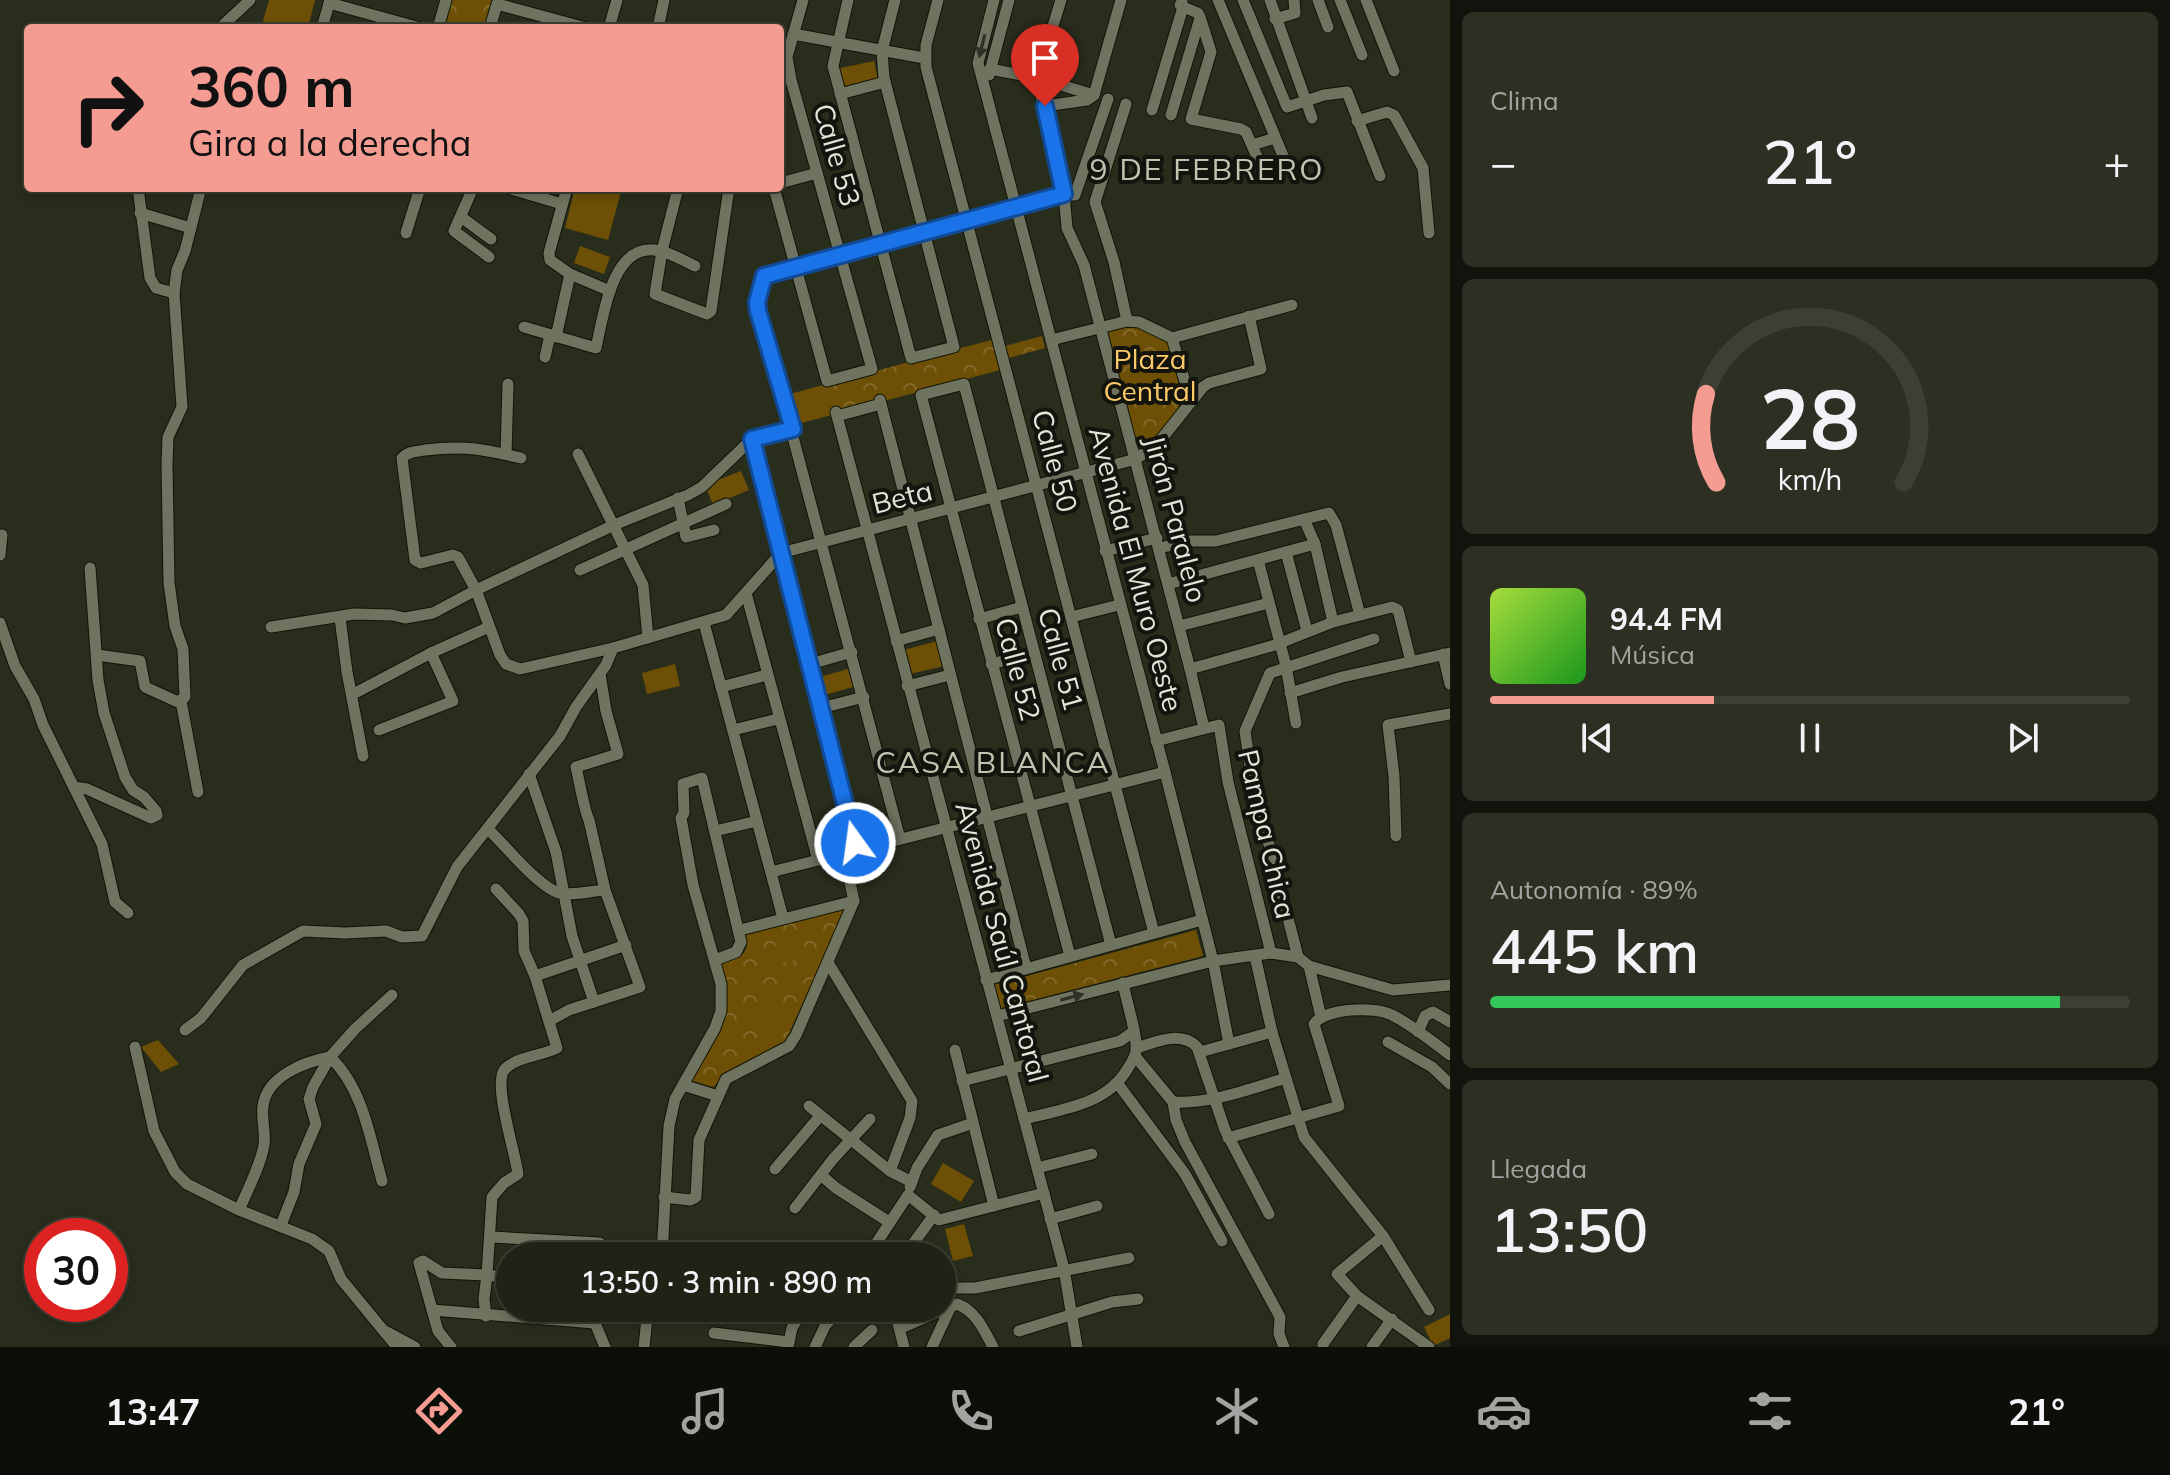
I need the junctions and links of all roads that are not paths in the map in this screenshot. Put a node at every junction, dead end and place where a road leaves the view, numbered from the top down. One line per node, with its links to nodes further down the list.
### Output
1 (250, 0): 24 (street)
2 (446, 0): 27 (street)
3 (617, 0): 30 (street)
4 (664, 0): 31 (street)
5 (803, 0): 33 (street, Calle 53)
6 (848, 0): 34 (street)
7 (895, 0): 35 (street)
8 (938, 0): 37 (street, Calle 50)
9 (994, 0): 42 (street, Avenida El Muro Oeste, one-way to 42)
10 (1009, 0): 38 (street, Avenida El Muro Oeste)
11 (1061, 0): 40 (street)
12 (1121, 0): 44 (street)
13 (1218, 0): 53 (street)
14 (1243, 0): 46 (street)
15 (1270, 0): 23 (street)
16 (1294, 0): 23 (street)
17 (1318, 0): 32 (street)
18 (1340, 0): 36 (street)
19 (1366, 0): 39 (street)
20 (329, 2): 25 (street); 26 (street)
21 (1182, 4): 22 (street); 49 (street)
22 (1200, 17): 50 (street); 54 (street)
23 (1275, 19): 46 (street)
24 (224, 24)
25 (323, 24)
26 (406, 24)
27 (439, 24)
28 (491, 24): 29 (street)
29 (571, 24)
30 (610, 24)
31 (659, 24)
32 (1328, 27)
33 (793, 34): 34 (street); 57 (street, Calle 53)
34 (837, 43): 35 (street); 43 (street)
35 (882, 51): 37 (street); 41 (street)
36 (1362, 55)
37 (924, 58): 74 (street, Calle 50)
38 (990, 69): 40 (street); 42 (street, Avenida El Muro Oeste)
39 (1394, 71)
40 (1037, 78): 44 (street); 48 (street, Jirón Paralelo)
41 (885, 82): 43 (street); 77 (street)
42 (986, 92): 71 (street, Avenida El Muro Oeste)
43 (840, 94): 80 (street)
44 (1094, 95): 48 (street)
45 (1108, 99): 69 (street)
46 (1305, 100): 51 (street); 52 (street)
47 (1126, 104): 91 (street)
48 (1045, 106): 69 (street, Jirón Paralelo)
49 (1152, 110)
50 (1171, 115)
51 (1312, 118)
52 (1357, 121): 58 (street); 78 (street)
53 (1275, 138): 54 (street); 55 (street)
54 (1252, 145): 56 (street)
55 (1284, 158)
56 (1258, 159)
57 (817, 173): 59 (street); 82 (street, Calle 53)
58 (1380, 176)
59 (784, 182)
60 (138, 192): 72 (street)
61 (200, 192): 75 (street)
62 (418, 192): 76 (street)
63 (471, 192): 73 (street)
64 (522, 192): 70 (street)
65 (566, 192): 70 (street)
66 (677, 192): 81 (street)
67 (728, 192): 81 (street)
68 (775, 192): 85 (street)
69 (1064, 194): 71 (street); 93 (street, Jirón Paralelo)
70 (562, 204): 86 (street)
71 (1016, 209): 74 (street); 96 (street, Avenida El Muro Oeste)
72 (140, 213): 75 (street); 88 (street)
73 (461, 217): 79 (street); 83 (street)
74 (967, 221): 77 (street); 108 (street, Calle 50)
75 (191, 228): 88 (street)
76 (406, 233)
77 (924, 233): 80 (street); 80 (street)
78 (1429, 233)
79 (491, 239)
80 (881, 244): 82 (street)
81 (662, 251): 84 (street); 87 (street)
82 (840, 255): 85 (street); 85 (street, Calle 53)
83 (489, 257)
84 (695, 266)
85 (794, 267): 101 (street)
86 (570, 274): 87 (street); 94 (street)
87 (610, 291): 94 (street)
88 (174, 293): 173 (street)
89 (1292, 305): 90 (street)
90 (1249, 316): 95 (street); 100 (street)
91 (1127, 321): 93 (street); 95 (street)
92 (524, 327): 94 (street)
93 (1101, 328): 96 (street); 106 (street, Jirón Paralelo)
94 (553, 336): 97 (street)
95 (1172, 338): 100 (street)
96 (1051, 340): 107 (street, Avenida El Muro Oeste)
97 (545, 357)
98 (508, 384): 103 (street)
99 (921, 395): 110 (street, Calle 51); 112 (street, Calle 52)
100 (1194, 399): 106 (street)
101 (793, 429): 102 (street); 120 (street)
102 (752, 439): 109 (street); 126 (street)
103 (506, 454): 105 (street); 132 (street)
104 (578, 454): 116 (street)
105 (521, 458)
106 (1136, 459): 107 (street, Beta); 121 (street, Jirón Paralelo)
107 (1085, 474): 108 (street, Beta); 124 (street, Avenida El Muro Oeste)
108 (1036, 486): 110 (street, Beta); 138 (street, Calle 50)
109 (678, 498): 115 (street); 116 (street)
110 (994, 498): 112 (street, Beta); 136 (street, Calle 51)
111 (726, 504): 115 (street)
112 (951, 509): 113 (street, Beta); 140 (street, Calle 52)
113 (910, 519): 118 (street, Beta); 118 (street, Avenida Saúl Cantoral); 147 (street)
114 (1304, 519): 121 (street); 122 (street); 137 (street)
115 (683, 522): 117 (street); 123 (street)
116 (614, 525): 123 (street); 132 (street)
117 (714, 530)
118 (867, 530): 120 (street, Beta); 151 (street, Avenida Saúl Cantoral)
119 (2, 535): 127 (street)
120 (822, 542): 126 (street, Beta); 154 (street)
121 (1158, 543): 124 (street); 131 (street, Jirón Paralelo)
122 (1315, 544): 125 (street); 141 (street)
123 (625, 549): 130 (street); 149 (street)
124 (1105, 551): 135 (street, Avenida El Muro Oeste)
125 (1286, 552): 128 (street); 148 (street)
126 (781, 553): 133 (street); 160 (street)
127 (0, 555)
128 (1258, 560): 131 (street); 134 (street)
129 (90, 568): 158 (street)
130 (580, 570)
131 (1168, 584): 144 (street, Jirón Paralelo)
132 (476, 590): 139 (street); 146 (street)
133 (746, 593): 143 (street); 165 (street)
134 (1269, 603): 144 (street); 152 (street)
135 (1119, 605): 138 (street); 182 (street, Avenida El Muro Oeste)
136 (1022, 607): 140 (street); 156 (street, Calle 51)
137 (1360, 615): 141 (street); 159 (street)
138 (1071, 617): 187 (street, Calle 50)
139 (340, 618): 145 (street); 184 (street)
140 (979, 619): 161 (street, Calle 52)
141 (1333, 622): 148 (street)
142 (0, 623): 188 (street)
143 (704, 623): 149 (street); 169 (street)
144 (1179, 626): 163 (street, Jirón Paralelo)
145 (271, 627)
146 (489, 627): 153 (street); 155 (street)
147 (939, 629): 151 (street); 166 (street)
148 (1307, 631): 152 (street)
149 (648, 638): 153 (street)
150 (1374, 639): 162 (street)
151 (896, 641): 168 (street, Avenida Saúl Cantoral)
152 (1279, 643): 162 (street); 163 (street)
153 (613, 648): 164 (street)
154 (852, 652): 160 (street); 172 (street)
155 (431, 653): 170 (street); 179 (street)
156 (1034, 653): 161 (street); 190 (street, Calle 51)
157 (1447, 653): 159 (street); 167 (street)
158 (97, 655): 173 (street); 188 (street)
159 (1411, 662): 171 (street)
160 (810, 664): 174 (street)
161 (991, 664): 191 (street, Calle 52)
162 (1286, 666): 171 (street); 181 (street)
163 (1190, 669): 178 (street, Jirón Paralelo)
164 (600, 674): 186 (street); 204 (street)
165 (767, 675): 169 (street); 176 (street)
166 (950, 675): 168 (street); 192 (street)
167 (1450, 684)
168 (907, 686): 194 (street, Avenida Saúl Cantoral)
169 (721, 687): 180 (street)
170 (357, 692)
171 (1290, 693): 177 (street)
172 (864, 697): 174 (street); 198 (street)
173 (181, 701): 189 (street)
174 (821, 708): 199 (street)
175 (1450, 714): 197 (street)
176 (778, 719): 180 (street); 201 (street)
177 (1296, 723)
178 (1204, 728): 182 (street); 183 (street, Pampa Chica)
179 (379, 730)
180 (733, 730): 193 (street)
181 (1245, 731): 183 (street); 217 (street)
182 (1156, 741): 185 (street, Avenida El Muro Oeste)
183 (1221, 742): 214 (street, Pampa Chica)
184 (363, 756)
185 (1165, 772): 187 (street); 209 (street, Avenida El Muro Oeste)
186 (529, 774): 195 (street); 205 (street)
187 (1115, 784): 190 (street); 211 (street, Calle 50)
188 (74, 787): 207 (street)
189 (198, 792)
190 (1072, 796): 191 (street); 213 (street, Calle 51)
191 (1029, 806): 192 (street); 215 (street, Calle 52)
192 (987, 817): 194 (street); 223 (street)
193 (757, 821): 196 (street); 202 (street)
194 (945, 828): 198 (street); 225 (street, Avenida Saúl Cantoral)
195 (488, 829): 205 (street); 236 (street)
196 (715, 831): 210 (street); 218 (street)
197 (1396, 836)
198 (900, 839): 199 (street)
199 (857, 850): 200 (street)
200 (844, 854): 201 (street); 206 (street)
201 (818, 860): 202 (street)
202 (771, 872): 208 (street)
203 (496, 889): 224 (street)
204 (605, 890): 205 (street); 212 (street)
205 (562, 893): 219 (street)
206 (854, 901): 208 (street); 221 (street)
207 (128, 913)
208 (783, 918): 210 (street)
209 (1202, 920): 211 (street); 220 (street, Avenida El Muro Oeste)
210 (740, 930): 218 (street)
211 (1154, 933): 213 (street)
212 (626, 945): 219 (street); 230 (street)
213 (1111, 945): 215 (street)
214 (1271, 953): 216 (street); 217 (street)
215 (1070, 956): 223 (street)
216 (1255, 956): 220 (street); 238 (street)
217 (1298, 957): 222 (street)
218 (715, 960): 253 (street)
219 (580, 961): 224 (street); 230 (street)
220 (1213, 961): 226 (street); 241 (street, Avenida El Muro Oeste)
221 (829, 964): 254 (street); 268 (street)
222 (1309, 966): 228 (street); 233 (street)
223 (1026, 968): 225 (street)
224 (535, 976): 234 (street)
225 (986, 980): 232 (street, Avenida Saúl Cantoral)
226 (1123, 983): 232 (street, one-way to 226); 237 (street)
227 (1450, 985): 228 (street)
228 (1393, 990): 231 (street)
229 (392, 995): 247 (street)
230 (594, 1002): 234 (street)
231 (1390, 1013): 233 (street); 239 (street)
232 (997, 1016): 248 (street, Avenida Saúl Cantoral)
233 (1321, 1017): 261 (street)
234 (549, 1021): 285 (street)
235 (1450, 1022): 239 (street)
236 (185, 1030)
237 (1133, 1032): 244 (street); 248 (street)
238 (1272, 1032): 241 (street); 249 (street)
239 (1418, 1032): 246 (street)
240 (1388, 1042): 252 (street)
241 (1229, 1044): 245 (street)
242 (135, 1047): 278 (street)
243 (955, 1050): 250 (street)
244 (1136, 1052): 245 (street); 251 (street); 256 (street)
245 (1200, 1052): 255 (street)
246 (1450, 1055)
247 (330, 1057): 270 (street); 278 (street); 283 (street)
248 (1011, 1069): 250 (street); 260 (street, Avenida Saúl Cantoral)
249 (1286, 1078): 255 (street); 261 (street)
250 (962, 1081): 262 (street)
251 (1118, 1084): 260 (street); 286 (street)
252 (1450, 1084)
253 (683, 1085): 254 (street); 274 (street)
254 (718, 1096): 274 (street)
255 (1213, 1097): 256 (street); 263 (street)
256 (1173, 1102): 329 (street)
257 (809, 1106): 258 (street)
258 (820, 1116): 264 (street); 267 (street)
259 (870, 1119): 264 (street)
260 (1024, 1119): 266 (street, Avenida Saúl Cantoral)
261 (1298, 1119): 263 (street); 284 (street)
262 (973, 1123): 271 (street); 275 (street)
263 (1228, 1138): 279 (street)
264 (850, 1140): 268 (street); 269 (street)
265 (1092, 1154): 266 (street)
266 (1037, 1168): 272 (street, Avenida Saúl Cantoral)
267 (775, 1169)
268 (890, 1171): 271 (street)
269 (821, 1175): 277 (street); 282 (street)
270 (382, 1181)
271 (912, 1182): 273 (street)
272 (1044, 1193): 275 (street); 281 (street, Avenida Saúl Cantoral)
273 (908, 1195): 280 (street); 282 (street)
274 (664, 1197): 288 (street)
275 (994, 1206): 280 (street)
276 (1097, 1206): 281 (street)
277 (795, 1208)
278 (239, 1210): 283 (street)
279 (1269, 1214)
280 (934, 1215): 290 (street)
281 (1050, 1219): 292 (street, Avenida Saúl Cantoral)
282 (889, 1222): 289 (street)
283 (281, 1225): 313 (street)
284 (1383, 1236): 296 (street); 300 (street)
285 (491, 1237): 287 (street); 293 (street)
286 (1222, 1241)
287 (590, 1242)
288 (662, 1242)
289 (877, 1242)
290 (914, 1242)
291 (1129, 1258): 292 (street)
292 (1064, 1269): 295 (street); 301 (street, Avenida Saúl Cantoral)
293 (487, 1275): 294 (street); 299 (street); 302 (street)
294 (496, 1276)
295 (956, 1288)
296 (1357, 1296): 303 (street); 317 (street)
297 (1138, 1299): 301 (street)
298 (956, 1304): 327 (street)
299 (432, 1310): 302 (street); 320 (street)
300 (1429, 1310)
301 (1071, 1314): 314 (street); 328 (street, Avenida Saúl Cantoral)
302 (486, 1316): 310 (street)
303 (1392, 1319): 331 (street); 332 (street)
304 (647, 1322): 322 (street)
305 (796, 1322): 316 (street)
306 (828, 1322): 323 (street)
307 (900, 1322): 311 (street)
308 (915, 1322): 311 (street)
309 (944, 1322): 326 (street)
310 (595, 1323): 321 (street)
311 (901, 1328): 325 (street)
312 (872, 1330): 324 (street)
313 (382, 1331): 318 (street); 319 (street)
314 (1019, 1331)
315 (714, 1333): 316 (street)
316 (789, 1345)
317 (1323, 1346): 330 (street)
318 (397, 1347)
319 (415, 1347)
320 (451, 1347)
321 (605, 1347)
322 (644, 1347)
323 (815, 1347)
324 (854, 1347)
325 (904, 1347)
326 (932, 1347)
327 (993, 1347)
328 (1077, 1347)
329 (1284, 1347)
330 (1308, 1347)
331 (1372, 1347)
332 (1429, 1347)

